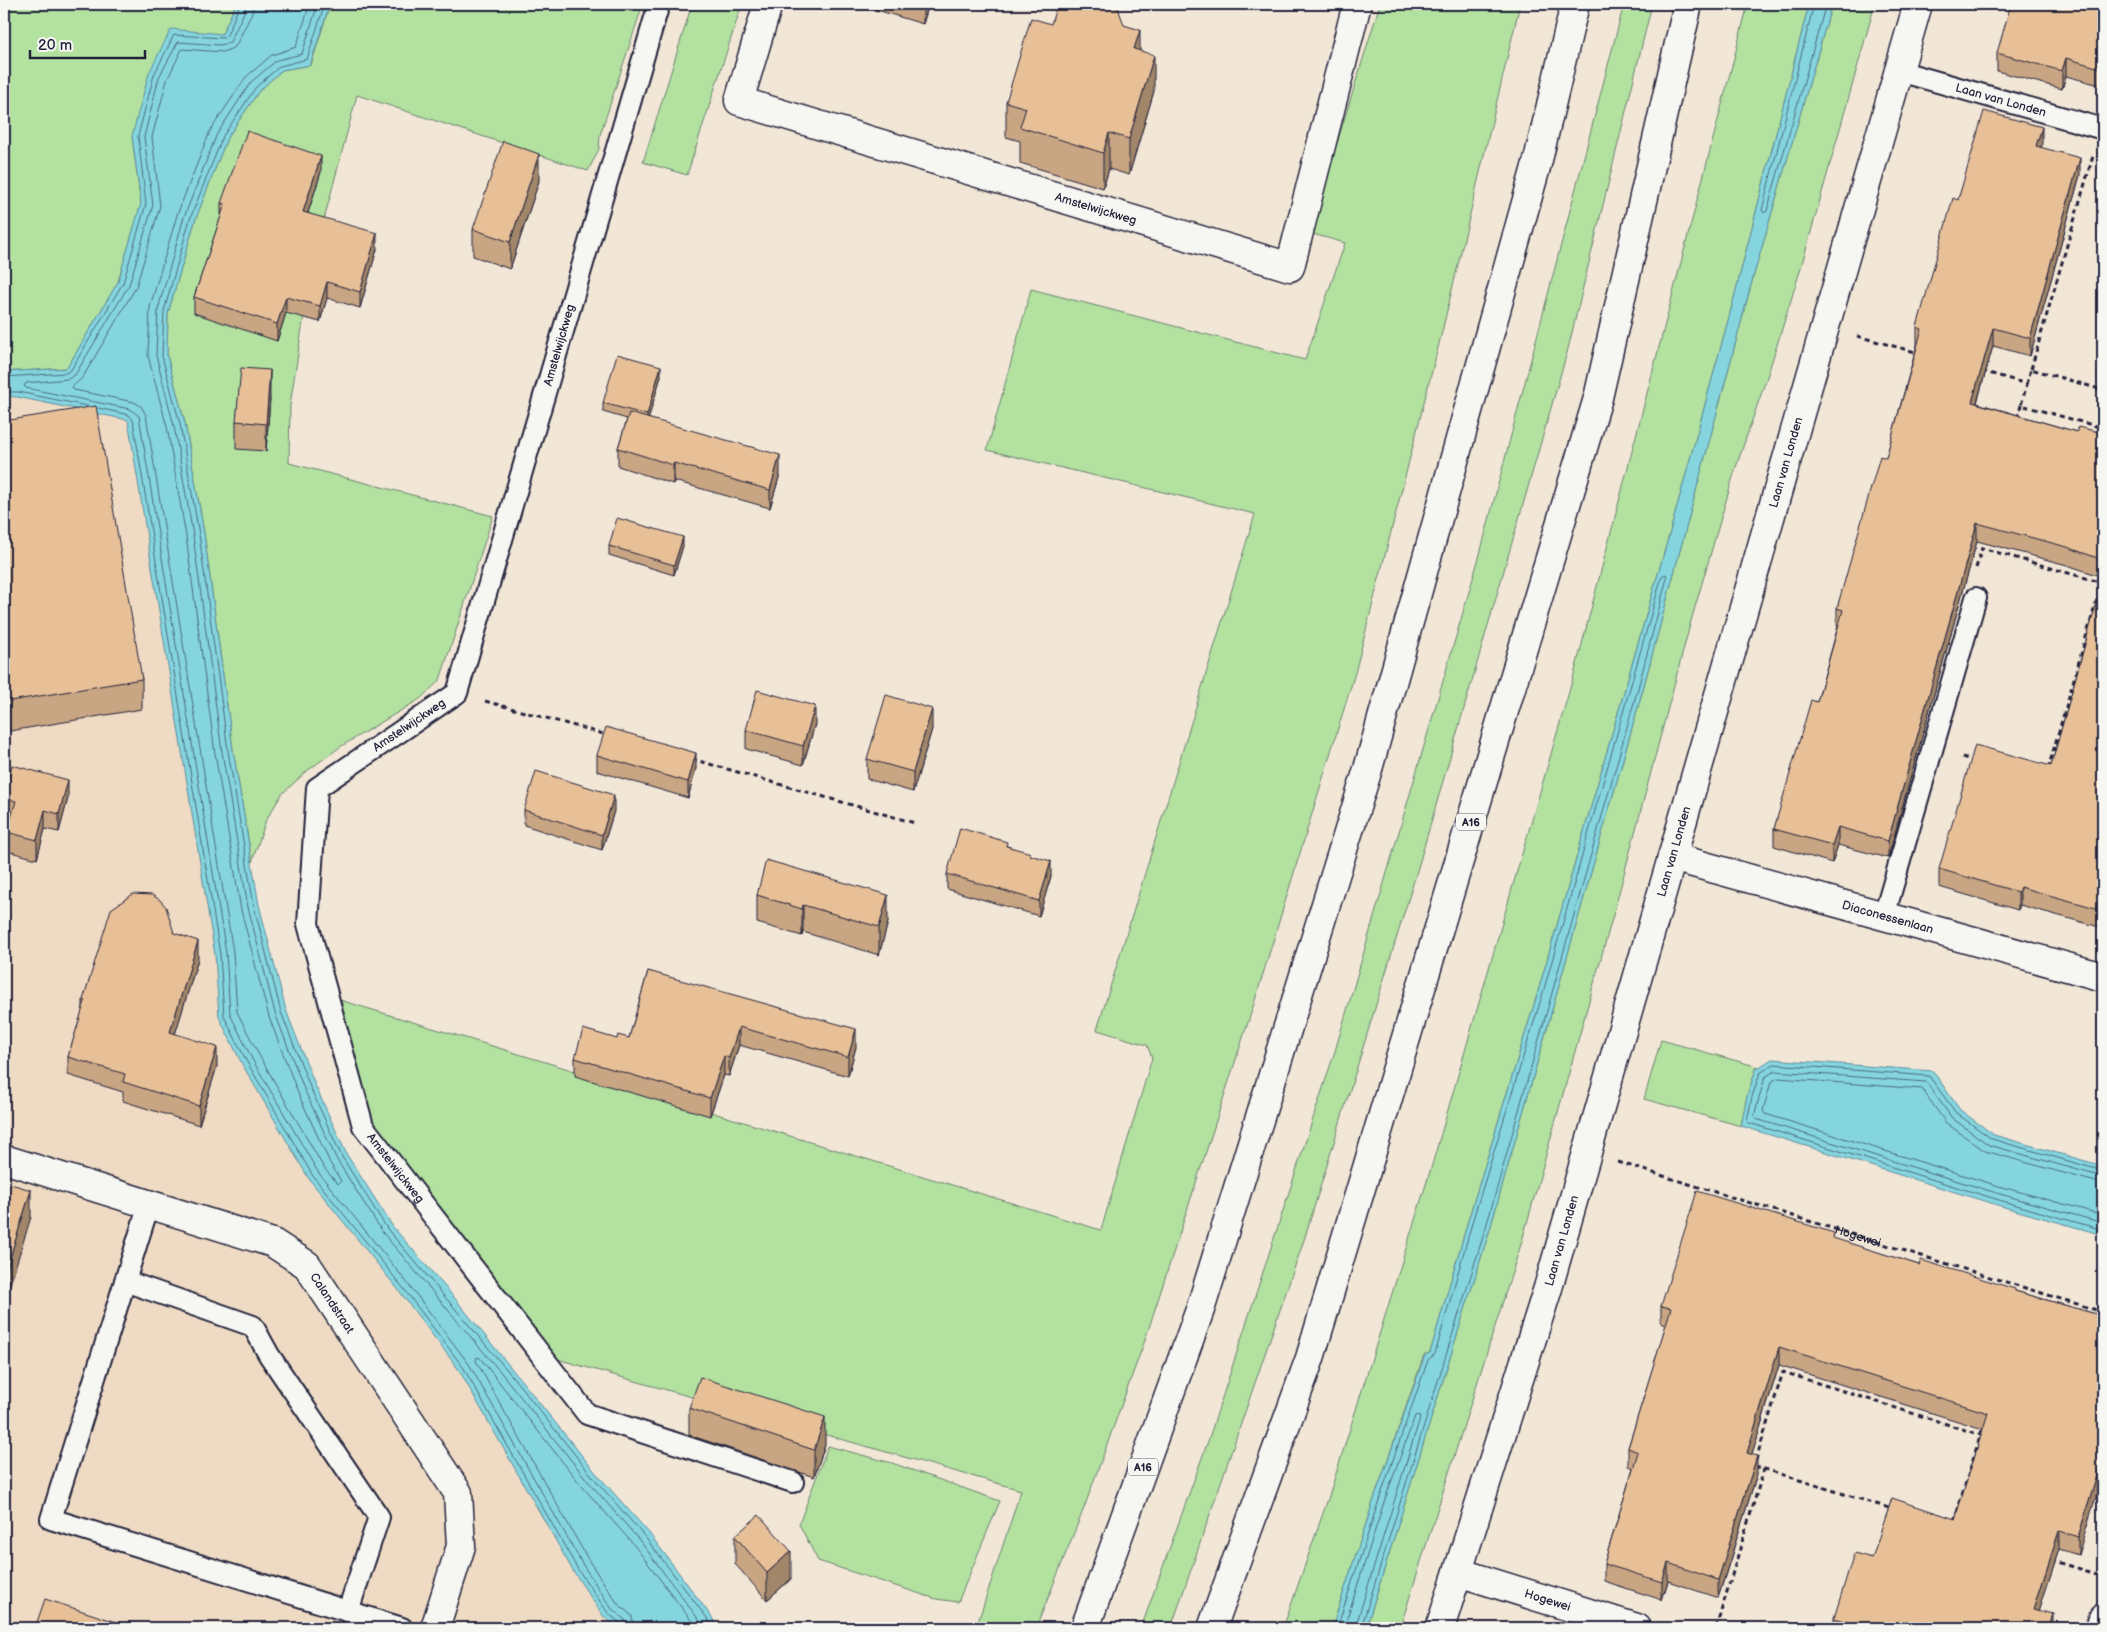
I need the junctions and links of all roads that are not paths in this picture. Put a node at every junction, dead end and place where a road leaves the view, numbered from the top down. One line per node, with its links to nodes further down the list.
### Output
1 (660, 4): 16 (lane, Amstelwijckweg)
2 (768, 4): 3 (main road, Amstelwijckweg)
3 (1357, 4)
4 (1575, 4): 22 (main road, A16)
5 (1688, 4): 23 (main road, A16)
6 (1918, 4): 7 (main road, Laan van Londen)
7 (1899, 71): 8 (lane, Laan van Londen); 10 (main road, Laan van Londen)
8 (2102, 129)
9 (1976, 598): 11 (lane)
10 (1672, 857): 11 (main road, Diaconessenlaan); 17 (main road, Laan van Londen)
11 (1884, 916): 12 (main road, Diaconessenlaan)
12 (2103, 977)
13 (4, 1159): 14 (main road, Calandstraat)
14 (149, 1204): 15 (lane); 21 (main road, Calandstraat)
15 (125, 1281): 18 (lane); 18 (lane)
16 (792, 1482)
17 (1458, 1572): 24 (main road, Laan van Londen); 25 (main road, Hogewei)
18 (348, 1611): 20 (lane)
19 (2103, 1618): 26 (main road)
20 (402, 1628)
21 (435, 1628)
22 (1085, 1628)
23 (1212, 1628)
24 (1440, 1628)
25 (1637, 1628)
26 (2100, 1628)

